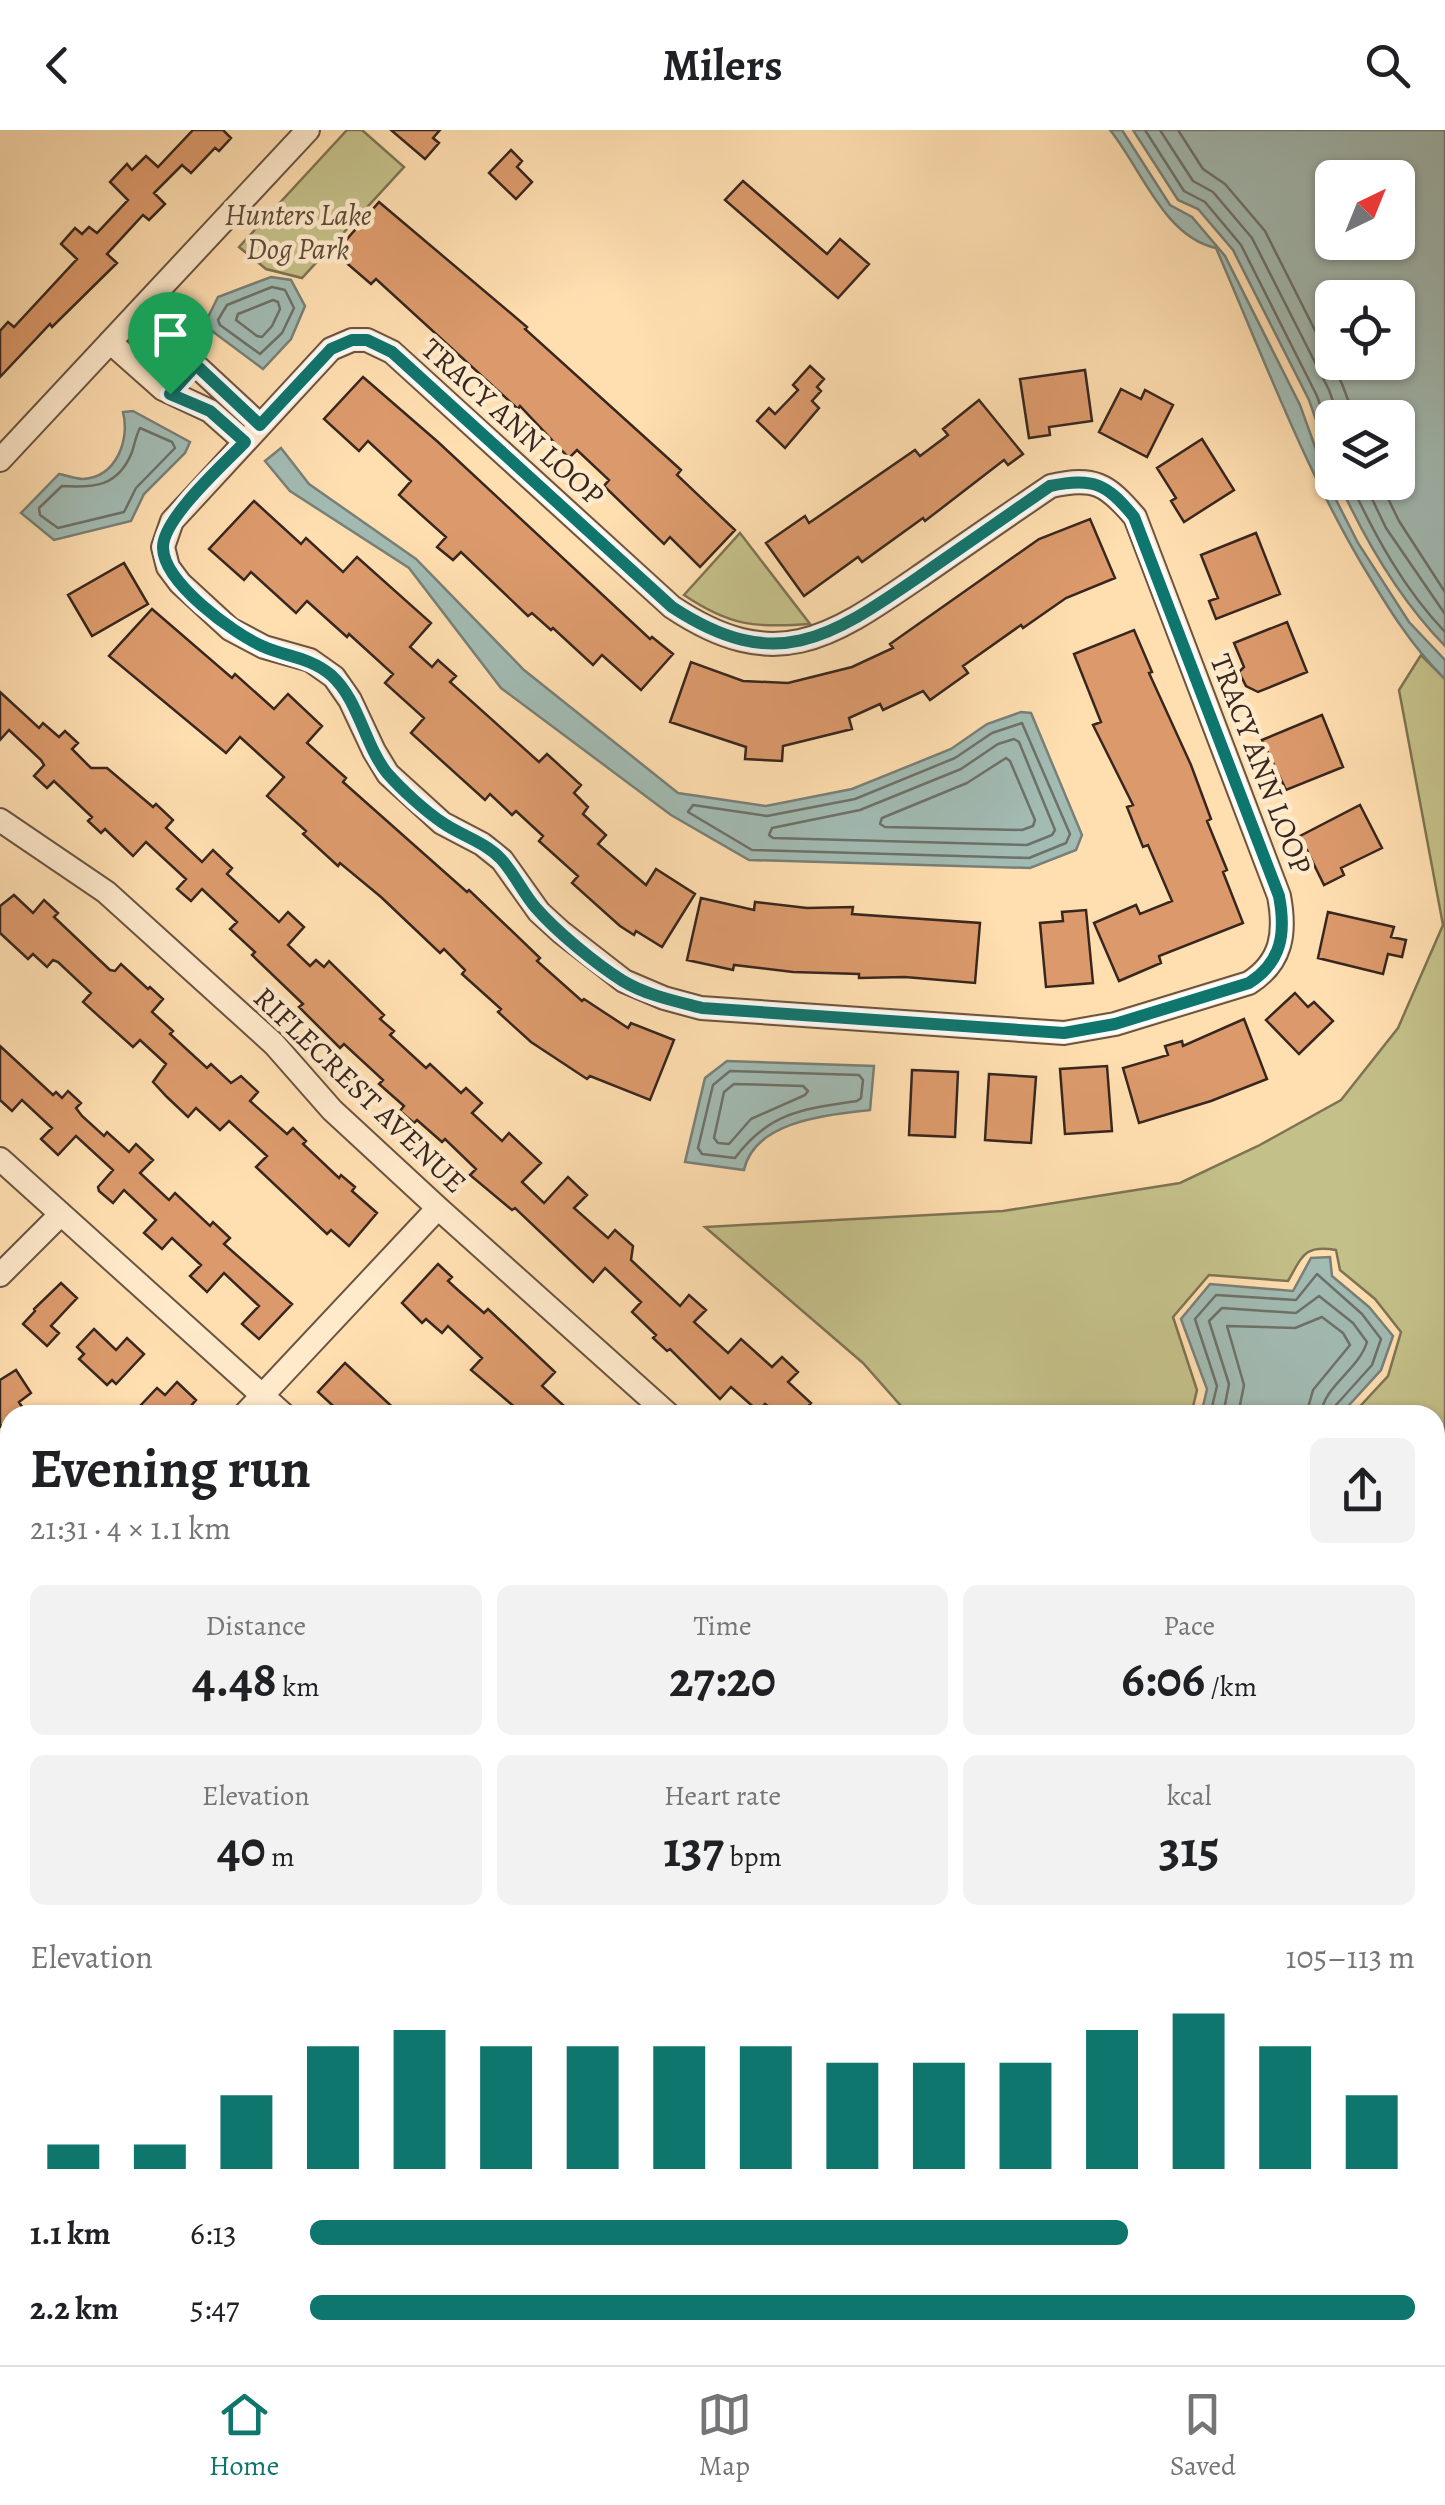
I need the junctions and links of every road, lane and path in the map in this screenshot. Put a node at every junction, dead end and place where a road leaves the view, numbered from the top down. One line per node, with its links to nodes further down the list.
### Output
1 (308, 130): 2 (street)
2 (138, 312): 3 (street); 4 (street)
3 (110, 342): 5 (street); 7 (street)
4 (196, 365): 5 (street); 6 (street)
5 (170, 394): 6 (street)
6 (252, 433): 6 (street, TRACY ANN LOOP)
7 (0, 460)
8 (0, 820): 10 (street, RIFLECREST AVENUE)
9 (0, 1159): 11 (street)
10 (438, 1208): 13 (street); 16 (street, RIFLECREST AVENUE)
11 (61, 1214): 12 (street); 13 (street)
12 (0, 1275)
13 (262, 1395): 14 (street); 15 (street)
14 (253, 1405)
15 (273, 1405)
16 (658, 1405)

